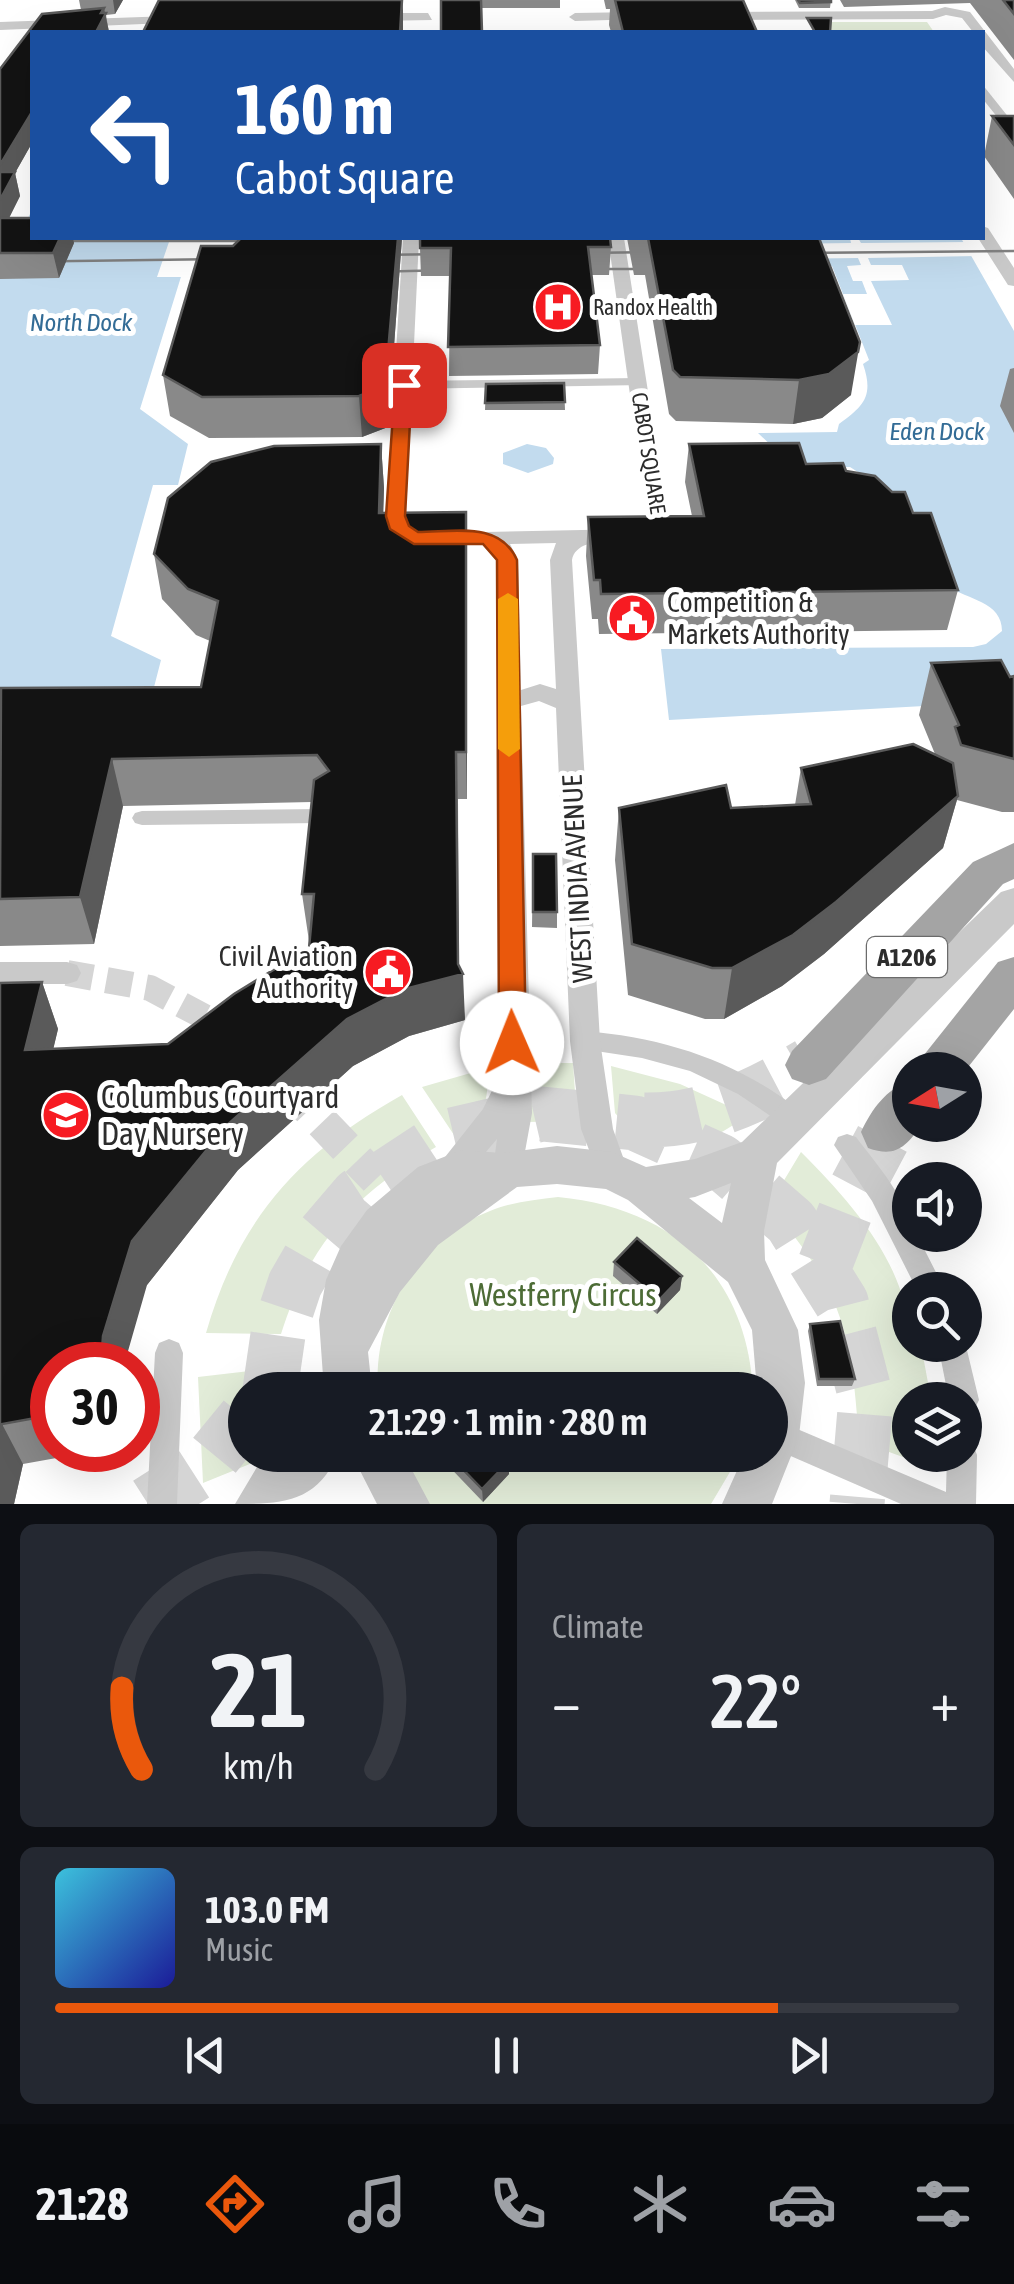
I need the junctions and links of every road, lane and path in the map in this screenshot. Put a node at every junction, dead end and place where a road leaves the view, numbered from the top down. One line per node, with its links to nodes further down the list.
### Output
1 (429, 0): 9 (street)
2 (572, 0): 5 (street)
3 (827, 0): 4 (street)
4 (835, 14): 7 (street); 8 (street)
5 (576, 16): 6 (street); 14 (street)
6 (661, 16)
7 (698, 16)
8 (933, 16): 15 (street); 16 (street)
9 (428, 17): 10 (street); 13 (street)
10 (363, 18)
11 (167, 19): 12 (street)
12 (0, 23)
13 (427, 30)
14 (578, 30)
15 (943, 30)
16 (977, 30)
17 (985, 40): 18 (street)
18 (1014, 78)
19 (985, 93): 20 (street)
20 (1014, 137): 21 (street)
21 (994, 140)
22 (985, 237): 25 (street)
23 (411, 240): 27 (street)
24 (616, 240): 26 (street)
25 (1014, 281)
26 (638, 382): 27 (street, CABOT SQUARE); 29 (street, CABOT SQUARE)
27 (404, 385): 28 (street, CABOT SQUARE)
28 (487, 538): 29 (street, CABOT SQUARE); 30 (street)
29 (575, 538): 31 (street, WEST INDIA AVENUE)
30 (510, 701): 31 (street); 42 (street)
31 (568, 704): 39 (street, WEST INDIA AVENUE)
32 (322, 816): 33 (street)
33 (142, 818)
34 (1014, 860): 41 (main road, A1206)
35 (1010, 909): 43 (street)
36 (0, 973): 37 (street)
37 (68, 973)
38 (1014, 976): 40 (main road)
39 (585, 1040): 43 (street); 48 (street, WEST INDIA AVENUE)
40 (952, 1052)
41 (809, 1065)
42 (512, 1081): 46 (street); 47 (street)
43 (793, 1120): 45 (street)
44 (881, 1127): 50 (street)
45 (757, 1155): 48 (street); 49 (street)
46 (506, 1171): 47 (street); 48 (street); 52 (street)
47 (450, 1172): 52 (street)
48 (627, 1179): 49 (street)
49 (743, 1267): 53 (street)
50 (922, 1272)
51 (169, 1352): 59 (street)
52 (347, 1367)
53 (780, 1372)
54 (788, 1453): 63 (street)
55 (290, 1472): 60 (street)
56 (386, 1472): 61 (street)
57 (760, 1472): 62 (street)
58 (961, 1472): 64 (street)
59 (162, 1504)
60 (260, 1504)
61 (406, 1504)
62 (746, 1504)
63 (936, 1504)
64 (960, 1504)

